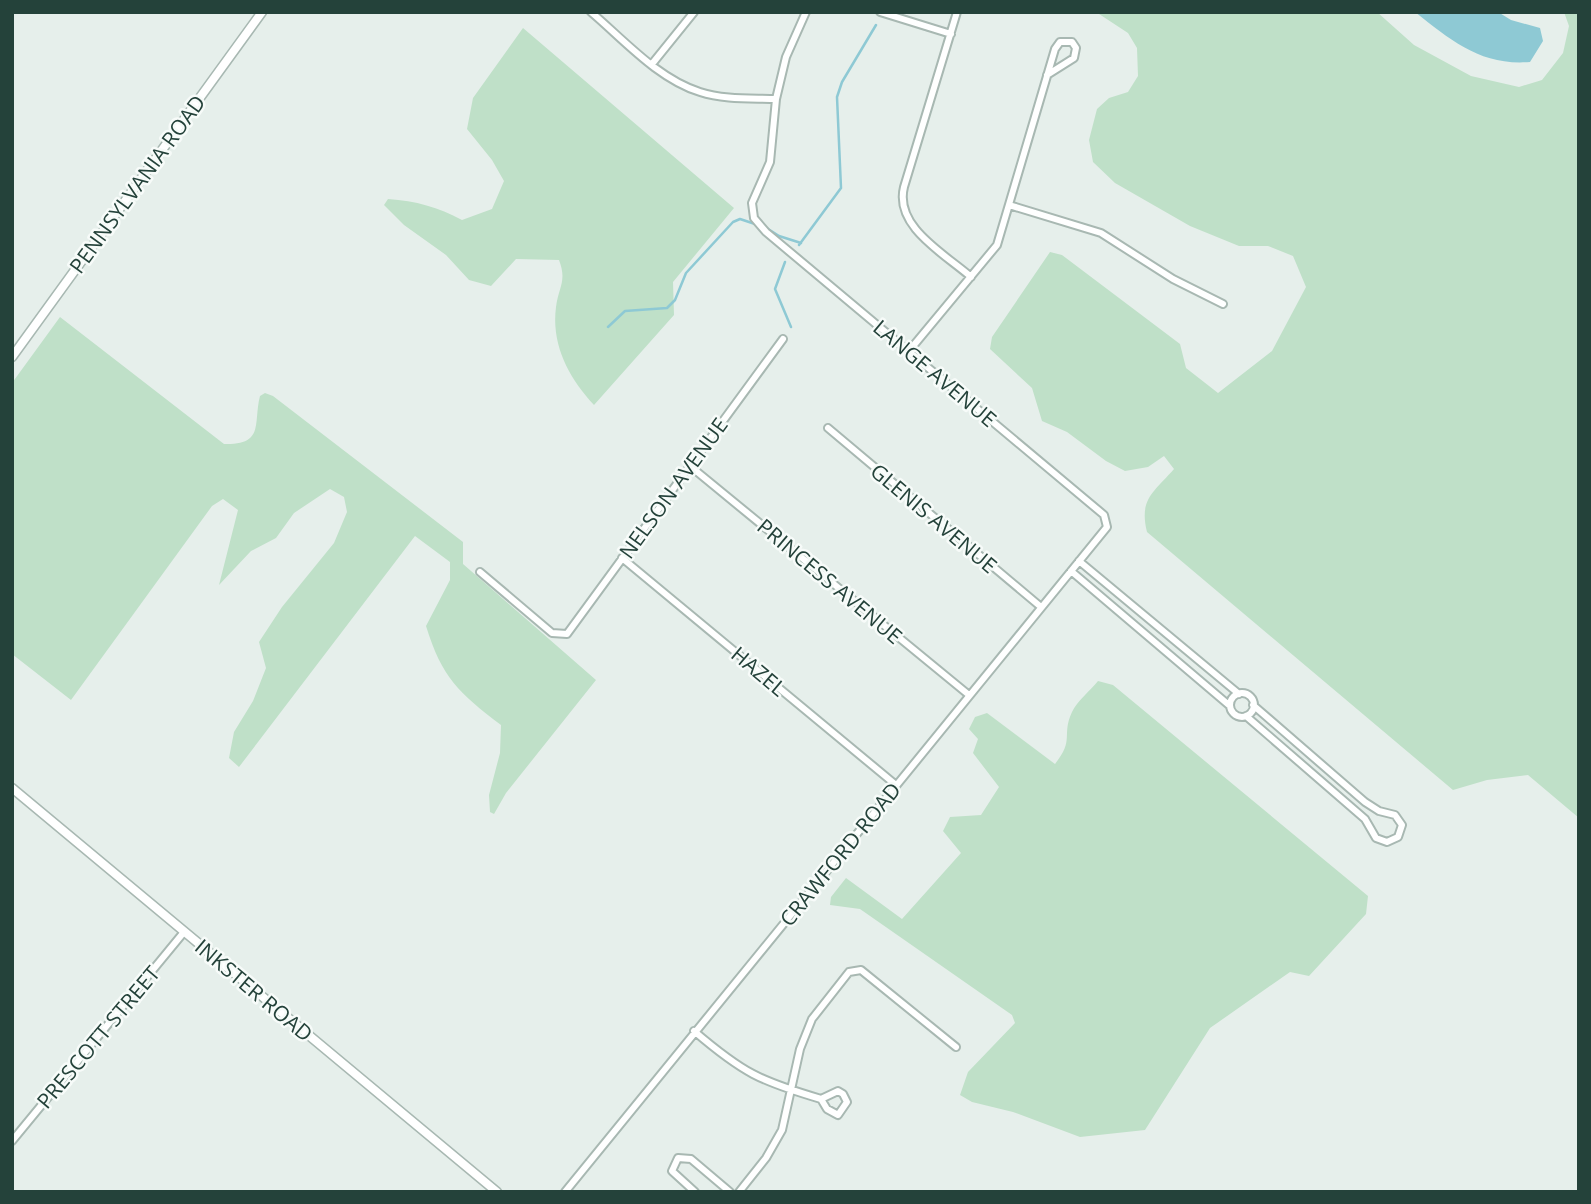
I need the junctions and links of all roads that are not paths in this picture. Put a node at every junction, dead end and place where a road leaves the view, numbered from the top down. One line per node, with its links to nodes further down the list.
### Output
1 (261, 12): 16 (street, PENNSYLVANIA ROAD)
2 (591, 12): 8 (street)
3 (694, 12): 8 (street)
4 (806, 12): 10 (street)
5 (880, 12): 7 (street)
6 (957, 12): 7 (street)
7 (951, 34): 12 (street)
8 (652, 64): 10 (street)
9 (1047, 75): 9 (street); 11 (street)
10 (776, 99): 15 (street, LANGE AVENUE)
11 (1009, 205): 12 (street); 13 (street)
12 (971, 276): 15 (street)
13 (1223, 304)
14 (783, 339): 18 (street, NELSON AVENUE)
15 (909, 351): 19 (street, LANGE AVENUE)
16 (12, 356)
17 (828, 428): 24 (street, GLENIS AVENUE)
18 (690, 466): 20 (street, NELSON AVENUE); 28 (street, PRINCESS AVENUE)
19 (1104, 514): 21 (street, CRAWFORD ROAD)
20 (622, 558): 23 (street, NELSON AVENUE); 34 (street, HAZEL)
21 (1079, 561): 22 (street, CRAWFORD ROAD); 25 (street)
22 (1071, 571): 24 (street, CRAWFORD ROAD); 26 (street)
23 (480, 572)
24 (1041, 607): 28 (street, CRAWFORD ROAD)
25 (1162, 630): 26 (street); 27 (street)
26 (1154, 640): 30 (street)
27 (1239, 694): 29 (street); 30 (street)
28 (969, 695): 34 (street, CRAWFORD ROAD)
29 (1253, 705): 31 (street); 32 (street)
30 (1230, 706): 31 (street)
31 (1246, 716): 33 (street)
32 (1311, 757): 33 (street); 36 (street)
33 (1304, 766): 37 (street)
34 (896, 785): 39 (street, CRAWFORD ROAD)
35 (12, 788): 38 (street, INKSTER ROAD)
36 (1365, 802): 37 (street); 37 (street)
37 (1357, 811)
38 (184, 932): 43 (street, PRESCOTT STREET); 44 (street, INKSTER ROAD)
39 (694, 1031): 41 (street); 45 (street, CRAWFORD ROAD)
40 (956, 1047): 41 (street)
41 (791, 1090): 42 (street); 48 (street)
42 (821, 1098)
43 (12, 1141)
44 (497, 1192)
45 (565, 1192)
46 (695, 1192): 47 (street)
47 (730, 1192)
48 (739, 1192)

